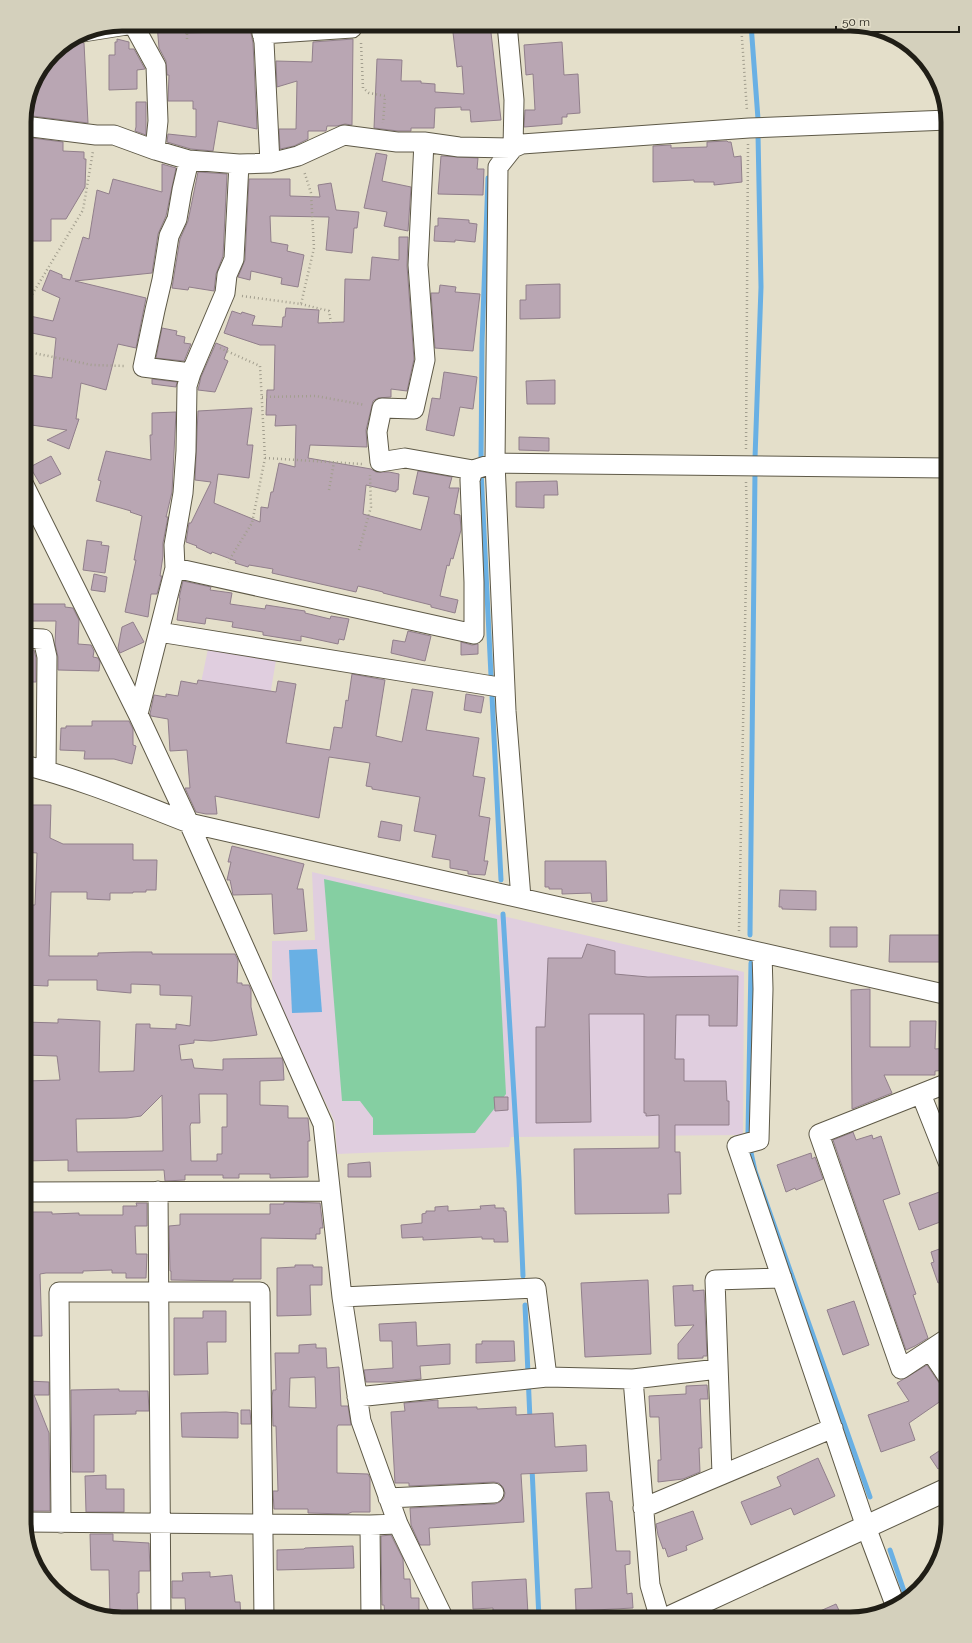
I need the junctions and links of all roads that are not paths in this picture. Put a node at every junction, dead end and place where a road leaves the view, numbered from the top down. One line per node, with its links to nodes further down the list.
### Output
1 (137, 31): 8 (street)
2 (261, 31): 10 (street)
3 (508, 31): 7 (street)
4 (941, 120): 7 (street)
5 (31, 127): 8 (street)
6 (424, 142): 7 (street); 10 (street); 15 (street)
7 (513, 148): 13 (street)
8 (155, 150): 9 (street)
9 (189, 160): 11 (street); 12 (street)
10 (270, 163): 11 (street)
11 (239, 164): 12 (street)
12 (191, 373): 17 (street)
13 (495, 463): 14 (street); 15 (street); 20 (street)
14 (941, 468)
15 (474, 470): 17 (street)
16 (31, 498): 21 (street)
17 (175, 568): 18 (street)
18 (159, 632): 20 (street); 21 (street)
19 (31, 638): 23 (street)
20 (505, 688): 25 (street)
21 (138, 714): 24 (street)
22 (31, 767): 23 (street)
23 (46, 771): 24 (street)
24 (189, 823): 25 (street); 31 (street)
25 (521, 898): 26 (street)
26 (762, 953): 27 (street); 34 (street)
27 (941, 992)
28 (941, 1086): 29 (street)
29 (921, 1094): 30 (street); 38 (street)
30 (941, 1144)
31 (330, 1190): 32 (street); 36 (street)
32 (158, 1191): 33 (street); 35 (street)
33 (31, 1192)
34 (782, 1278): 40 (street); 44 (street)
35 (159, 1291): 51 (street); 52 (street); 53 (street)
36 (342, 1297): 41 (street); 43 (street)
37 (941, 1343): 38 (street)
38 (930, 1350): 39 (street)
39 (941, 1367)
40 (718, 1369): 42 (street); 45 (street)
41 (534, 1379): 42 (street); 43 (street)
42 (633, 1379): 49 (street)
43 (357, 1397): 48 (street)
44 (832, 1428): 45 (street); 56 (street)
45 (722, 1474): 49 (street)
46 (941, 1492): 56 (street)
47 (494, 1493): 48 (street)
48 (388, 1498): 54 (street)
49 (643, 1508): 62 (street)
50 (31, 1522): 51 (street)
51 (61, 1523): 52 (street)
52 (160, 1524): 53 (street); 58 (street)
53 (263, 1524): 55 (street); 59 (street)
54 (398, 1524): 55 (street); 61 (street)
55 (370, 1525): 60 (street)
56 (866, 1527): 57 (street); 63 (street)
57 (894, 1601)
58 (161, 1612)
59 (264, 1612)
60 (371, 1612)
61 (441, 1612)
62 (658, 1612)
63 (681, 1612)

